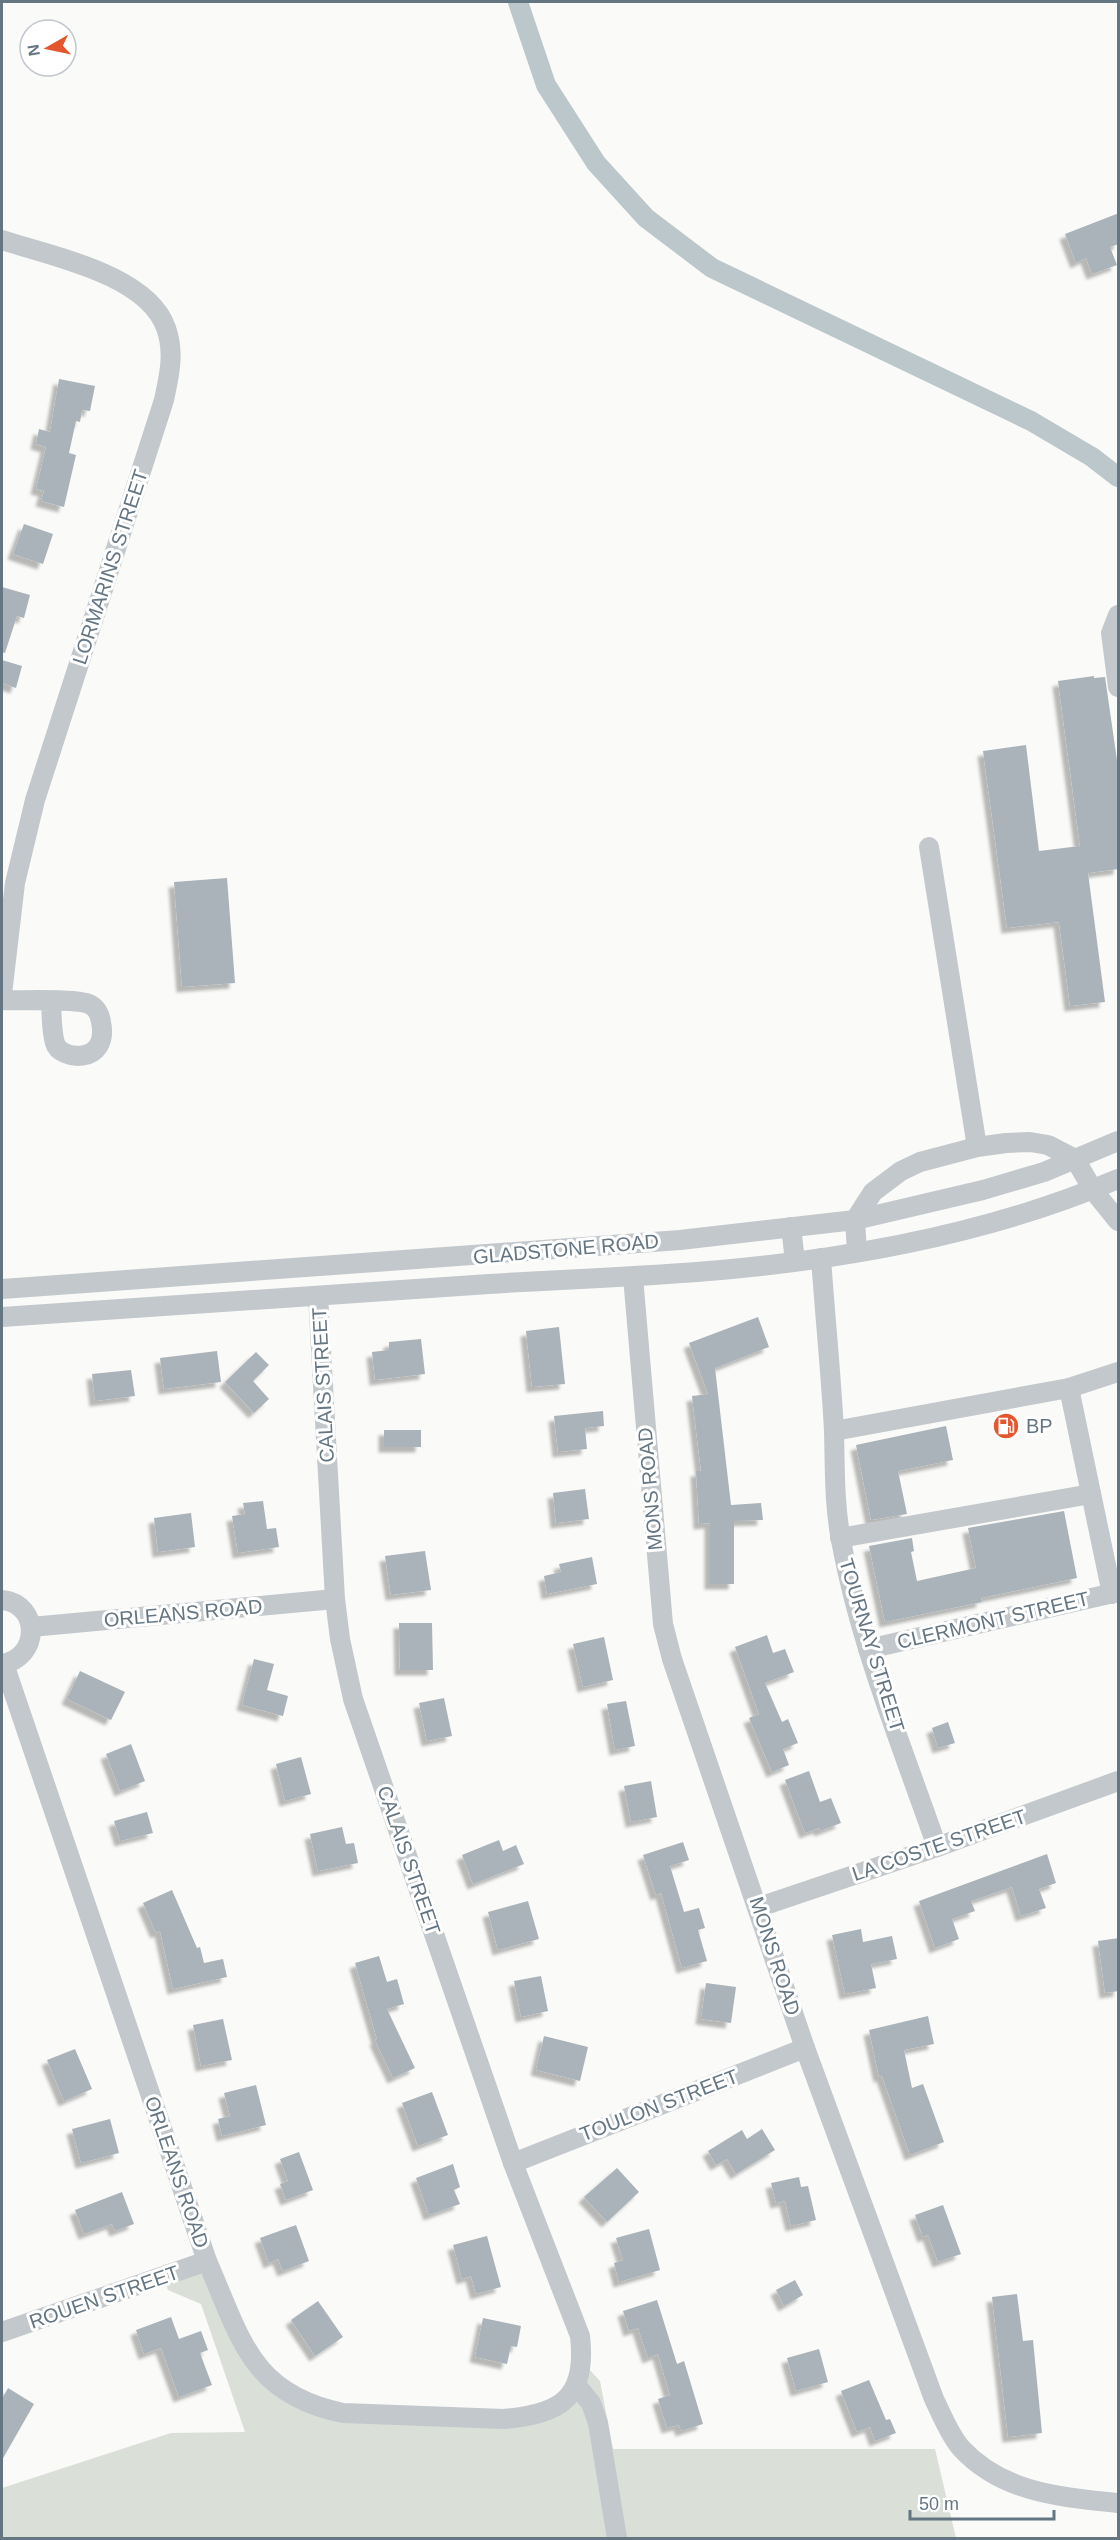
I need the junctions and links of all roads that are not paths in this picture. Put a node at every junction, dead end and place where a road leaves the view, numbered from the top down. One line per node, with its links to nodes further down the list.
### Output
1 (2, 240): 5 (street, LORMARINS STREET)
2 (1119, 615): 3 (street)
3 (1119, 687)
4 (929, 847): 9 (street)
5 (2, 994)
6 (2, 1000): 7 (street)
7 (51, 1001)
8 (1119, 1141): 10 (street, GLADSTONE ROAD)
9 (977, 1147): 10 (street); 13 (street)
10 (1075, 1159): 12 (street); 13 (street, GLADSTONE ROAD)
11 (1119, 1179): 12 (street, GLADSTONE ROAD)
12 (1093, 1190): 14 (street); 18 (street, GLADSTONE ROAD)
13 (855, 1220): 15 (street, GLADSTONE ROAD); 18 (street)
14 (1119, 1221)
15 (792, 1227): 16 (street, GLADSTONE ROAD); 20 (street)
16 (658, 1242): 17 (street, GLADSTONE ROAD); 23 (street)
17 (605, 1246): 21 (street, GLADSTONE ROAD); 25 (street)
18 (857, 1252): 19 (street, GLADSTONE ROAD)
19 (821, 1258): 20 (street, GLADSTONE ROAD); 35 (street, TOURNAY STREET)
20 (795, 1262): 23 (street, GLADSTONE ROAD)
21 (342, 1265): 22 (street, GLADSTONE ROAD); 28 (street)
22 (291, 1268): 26 (street, GLADSTONE ROAD); 30 (street)
23 (661, 1275): 24 (street, GLADSTONE ROAD)
24 (633, 1277): 25 (street, GLADSTONE ROAD); 46 (street, MONS ROAD)
25 (609, 1278): 28 (street, GLADSTONE ROAD)
26 (24, 1287): 27 (street, GLADSTONE ROAD); 31 (street)
27 (2, 1289)
28 (345, 1294): 29 (street, GLADSTONE ROAD)
29 (318, 1296): 30 (street, GLADSTONE ROAD); 39 (street, CALAIS STREET)
30 (293, 1298): 31 (street, GLADSTONE ROAD)
31 (25, 1316): 32 (street, GLADSTONE ROAD)
32 (2, 1317)
33 (1119, 1372): 34 (street)
34 (1069, 1388): 35 (street); 36 (street)
35 (834, 1431): 37 (street, TOURNAY STREET)
36 (1091, 1494): 37 (street); 38 (street)
37 (840, 1538): 42 (street, TOURNAY STREET)
38 (1115, 1593): 42 (street, CLERMONT STREET)
39 (335, 1599): 41 (street, ORLEANS ROAD); 48 (street, CALAIS STREET)
40 (2, 1600): 41 (street)
41 (31, 1628): 43 (street)
42 (868, 1649): 45 (street, TOURNAY STREET)
43 (3, 1664): 49 (street, ORLEANS ROAD)
44 (1119, 1781): 45 (street, LA COSTE STREET)
45 (937, 1847): 46 (street, LA COSTE STREET)
46 (759, 1907): 47 (street, MONS ROAD)
47 (805, 2048): 48 (street, TOULON STREET); 52 (street, MONS ROAD)
48 (513, 2163): 51 (street, CALAIS STREET)
49 (207, 2261): 50 (street, ROUEN STREET); 51 (street, ORLEANS ROAD)
50 (2, 2332)
51 (571, 2393): 53 (street)
52 (1119, 2503)
53 (617, 2538)

